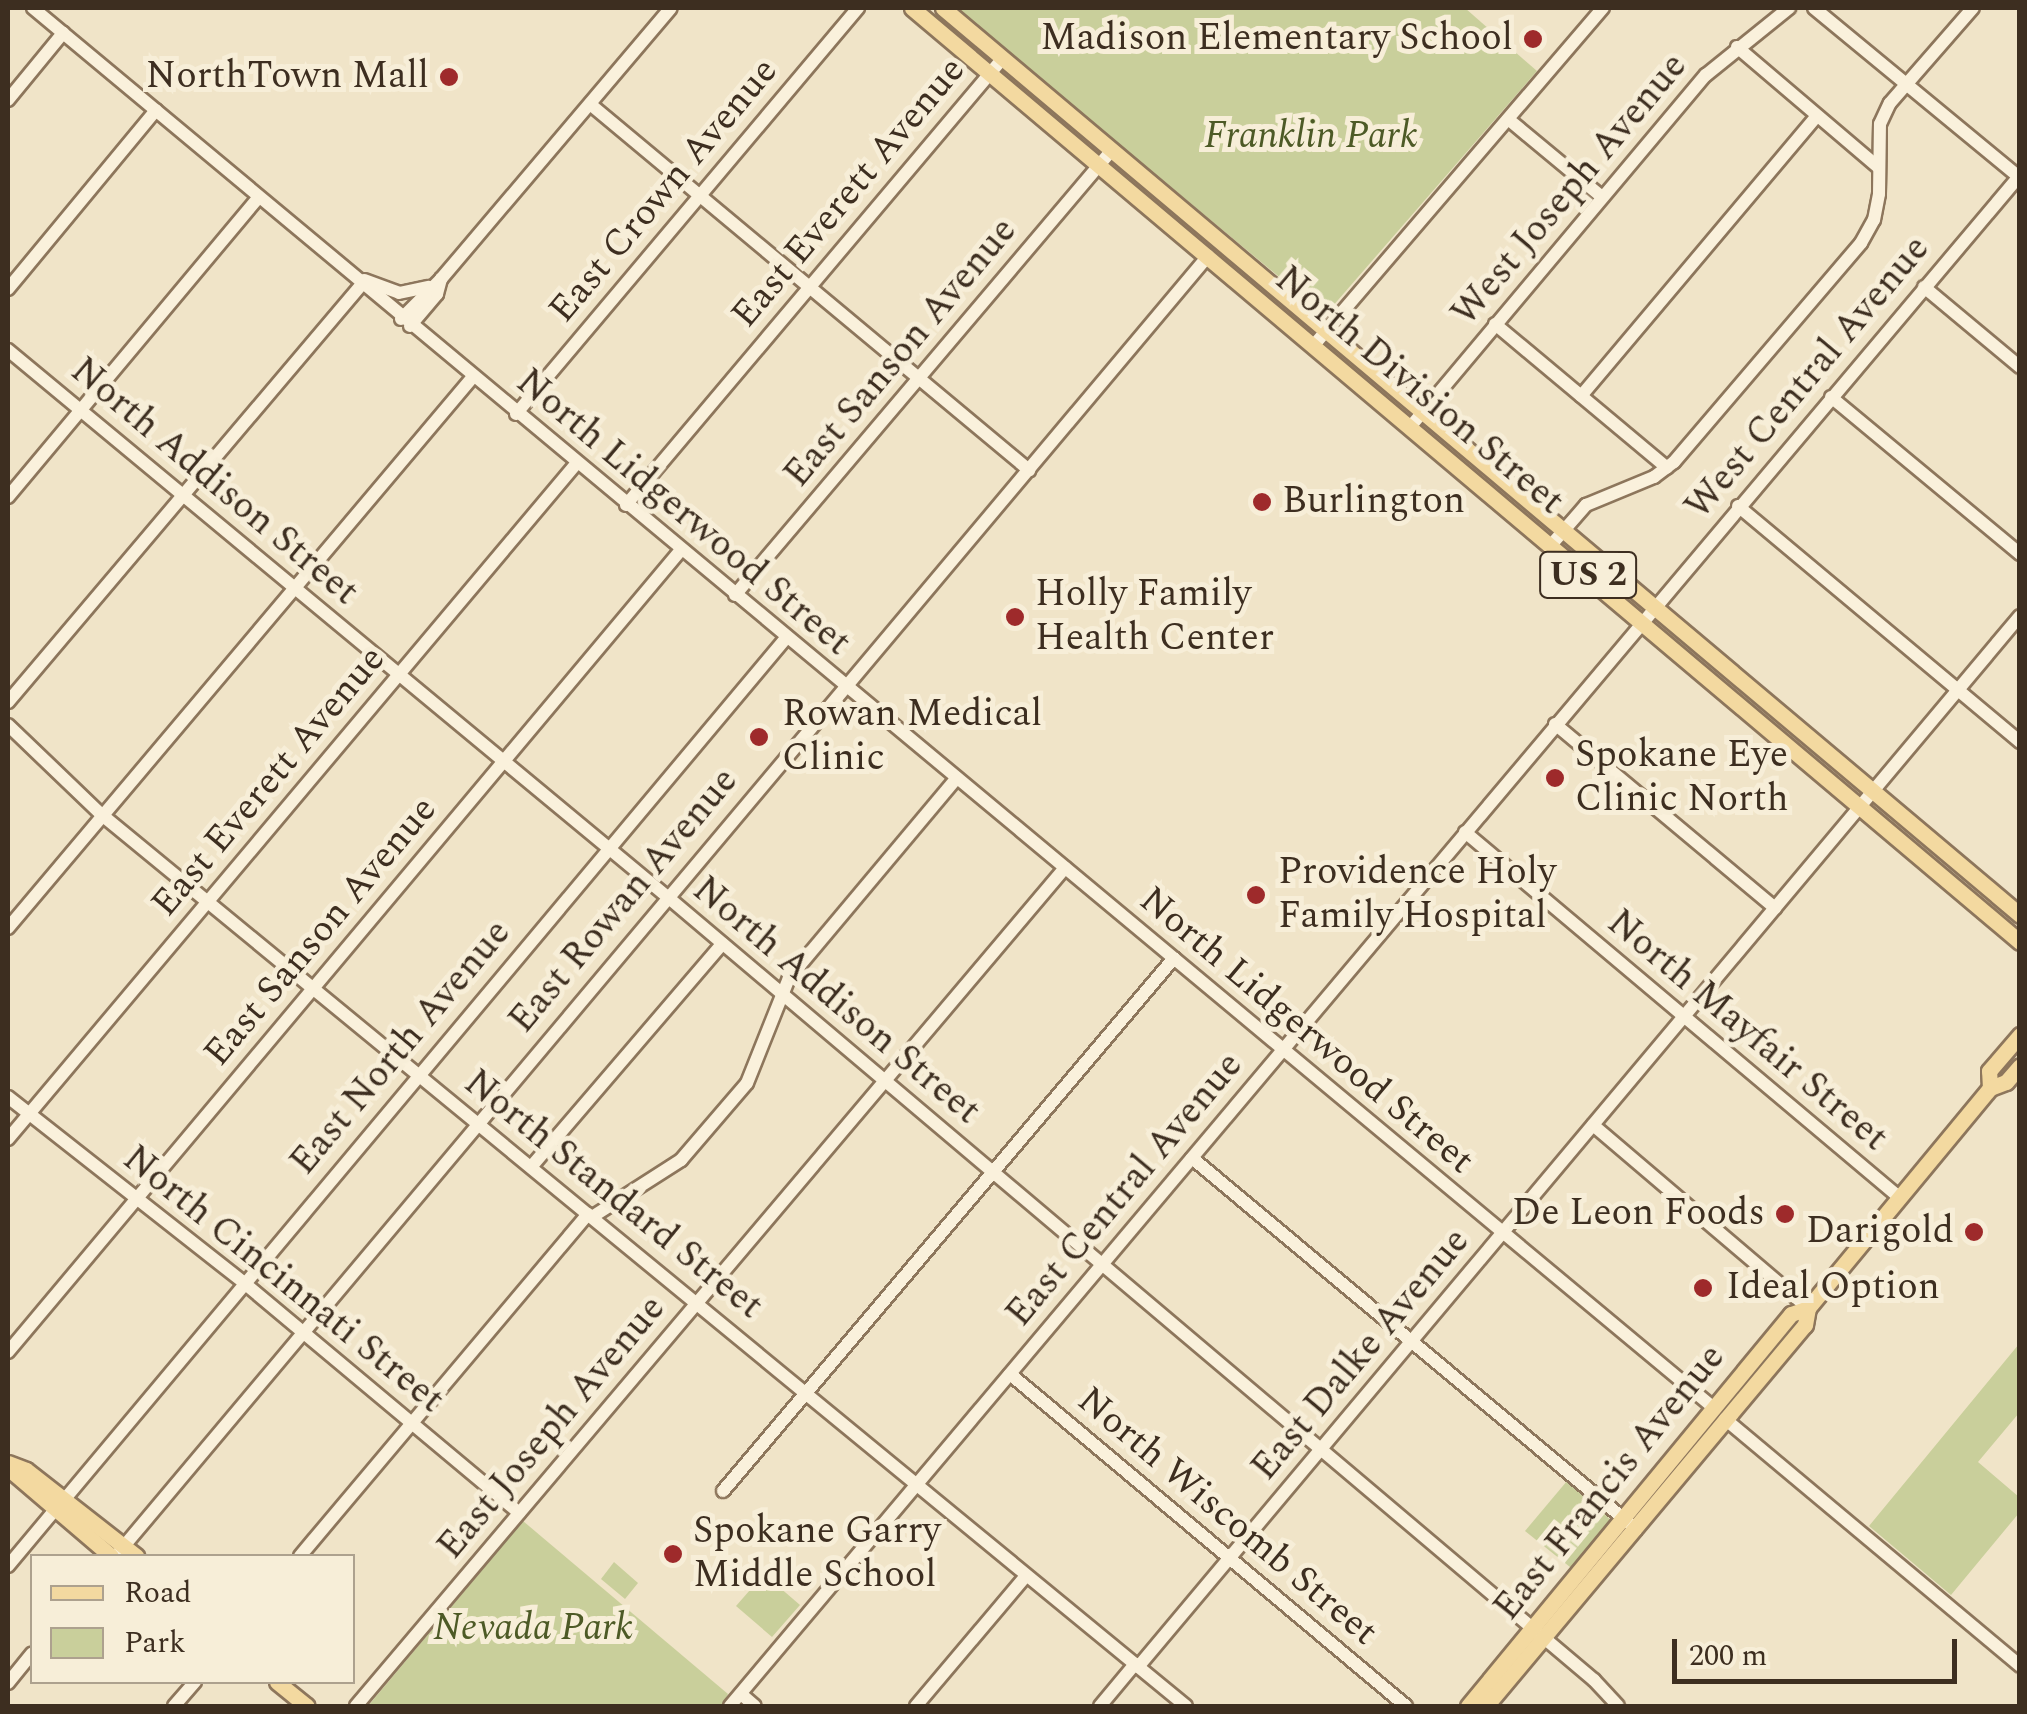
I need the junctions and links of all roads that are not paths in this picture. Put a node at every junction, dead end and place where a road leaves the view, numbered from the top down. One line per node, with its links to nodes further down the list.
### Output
1 (33, 8): 10 (street, North Lidgerwood Street)
2 (672, 8): 16 (street)
3 (858, 8): 24 (street, East Crown Avenue)
4 (912, 8): 13 (main road, North Division Street / US 2)
5 (942, 8): 12 (main road, North Division Street / US 2)
6 (1603, 8): 19 (street)
7 (1789, 8): 11 (street, West Joseph Avenue)
8 (1814, 8): 14 (street)
9 (1973, 8): 14 (street)
10 (63, 33): 15 (street); 17 (street, North Lidgerwood Street)
11 (1737, 47): 18 (street); 25 (street, West Joseph Avenue)
12 (1002, 58): 13 (street, East Everett Avenue); 20 (main road, North Division Street / US 2)
13 (990, 72): 21 (main road, North Division Street / US 2); 32 (street, East Everett Avenue)
14 (1907, 85): 22 (street); 23 (street)
15 (8, 100)
16 (590, 104): 24 (street); 30 (street)
17 (156, 110): 26 (street, North Lidgerwood Street); 34 (street)
18 (1818, 116): 22 (street); 43 (street)
19 (1508, 119): 25 (street); 37 (street)
20 (1112, 150): 21 (street, East Sanson Avenue); 27 (main road, North Division Street / US 2)
21 (1099, 165): 28 (main road, North Division Street / US 2); 42 (street, East Sanson Avenue)
22 (1878, 167): 50 (street)
23 (2019, 177): 33 (street, West Central Avenue)
24 (700, 195): 32 (street); 47 (street, East Crown Avenue)
25 (1602, 196): 36 (street, West Joseph Avenue)
26 (258, 197): 29 (street, North Lidgerwood Street); 45 (street)
27 (1221, 241): 28 (main road, East Rowan Avenue); 37 (main road, North Division Street / US 2)
28 (1208, 256): 38 (main road, North Division Street / US 2); 51 (street, East Rowan Avenue)
29 (351, 274): 30 (street); 31 (street, North Lidgerwood Street)
30 (435, 283): 35 (street)
31 (362, 284): 35 (street, North Lidgerwood Street); 52 (street)
32 (810, 287): 42 (street); 54 (street, East Everett Avenue)
33 (1924, 288): 40 (street); 44 (street, West Central Avenue)
34 (8, 290)
35 (406, 322): 41 (street, North Lidgerwood Street)
36 (1495, 324): 43 (street); 46 (street, West Joseph Avenue)
37 (1327, 330): 38 (street); 46 (main road, North Division Street / US 2)
38 (1314, 345): 48 (main road, North Division Street / US 2)
39 (8, 350): 45 (street, North Addison Street)
40 (2020, 367)
41 (472, 378): 47 (street, North Lidgerwood Street); 60 (street)
42 (919, 379): 51 (street); 61 (street, East Sanson Avenue)
43 (1581, 396): 50 (street)
44 (1831, 397): 55 (street, West Central Avenue); 59 (street)
45 (80, 410): 52 (street, North Addison Street); 53 (street)
46 (1424, 411): 48 (street, West Joseph Avenue); 56 (main road, North Division Street / US 2)
47 (516, 414): 49 (street, North Lidgerwood Street)
48 (1411, 426): 57 (main road, North Division Street / US 2)
49 (576, 464): 54 (street, North Lidgerwood Street); 66 (street, East Everett Avenue)
50 (1667, 468): 56 (street)
51 (1029, 470): 67 (street, East Rowan Avenue)
52 (184, 496): 60 (street, North Addison Street); 69 (street)
53 (8, 497)
54 (626, 504): 58 (street, North Lidgerwood Street)
55 (1738, 506): 62 (street, West Central Avenue); 68 (street)
56 (1565, 528): 57 (street); 62 (main road, North Division Street / US 2)
57 (1552, 544): 64 (main road, North Division Street / US 2)
58 (682, 550): 61 (street, North Lidgerwood Street); 73 (street, East Sanson Avenue)
59 (2020, 554)
60 (295, 589): 66 (street, North Addison Street); 77 (street)
61 (736, 595): 65 (street, North Lidgerwood Street)
62 (1656, 605): 64 (street, West Central Avenue); 75 (main road, North Division Street / US 2)
63 (2020, 616): 68 (street, East Dalke Avenue)
64 (1643, 620): 71 (street, East Central Avenue); 76 (main road, North Division Street / US 2)
65 (786, 638): 67 (street, North Lidgerwood Street); 79 (street, East North Avenue)
66 (400, 675): 73 (street, North Addison Street); 82 (street, East Everett Avenue)
67 (847, 687): 74 (street, North Lidgerwood Street); 81 (street, East Rowan Avenue)
68 (1958, 690): 72 (street); 75 (street, East Dalke Avenue)
69 (8, 702)
70 (8, 724): 77 (street, North Standard Street)
71 (1555, 724): 78 (street, East Central Avenue); 83 (street)
72 (2020, 742)
73 (504, 762): 79 (street, North Addison Street); 89 (street, East Sanson Avenue)
74 (957, 778): 80 (street, North Lidgerwood Street); 90 (street)
75 (1874, 790): 76 (street, East Dalke Avenue); 84 (main road, North Division Street / US 2)
76 (1861, 806): 83 (street, East Dalke Avenue); 86 (main road, North Division Street / US 2)
77 (102, 814): 82 (street, North Standard Street); 85 (street)
78 (1464, 832): 91 (street, North Mayfair Street); 93 (street, East Central Avenue)
79 (610, 849): 81 (street, North Addison Street); 95 (street, East North Avenue)
80 (1065, 868): 88 (street, North Lidgerwood Street); 96 (street, East Joseph Avenue)
81 (670, 899): 87 (street, North Addison Street); 100 (street, East Rowan Avenue)
82 (208, 901): 89 (street, North Standard Street); 99 (street, East Everett Avenue)
83 (1774, 908): 91 (street, East Dalke Avenue)
84 (2020, 915)
85 (8, 928)
86 (2020, 942)
87 (722, 944): 90 (street, North Addison Street); 104 (street)
88 (1174, 958): 93 (street, North Lidgerwood Street); 105 (street)
89 (313, 988): 95 (street, North Standard Street); 106 (street, East Sanson Avenue)
90 (782, 994): 96 (street, North Addison Street); 108 (street)
91 (1684, 1017): 101 (street, East Dalke Avenue); 107 (street, North Mayfair Street)
92 (2020, 1035): 97 (main road, East Francis Avenue)
93 (1283, 1049): 103 (street, East Central Avenue); 109 (street, North Lidgerwood Street)
94 (2020, 1066): 97 (main road, East Francis Avenue)
95 (418, 1074): 100 (street, North Standard Street); 111 (street, East North Avenue)
96 (886, 1082): 105 (street, North Addison Street); 112 (street, East Joseph Avenue)
97 (1990, 1088): 107 (main road, East Francis Avenue)
98 (8, 1096): 99 (street, North Cincinnati Street)
99 (29, 1114): 102 (street, East Everett Avenue); 106 (street, North Cincinnati Street)
100 (479, 1124): 104 (street, North Standard Street); 114 (street, East Rowan Avenue)
101 (1593, 1125): 109 (street, East Dalke Avenue); 113 (street)
102 (8, 1139)
103 (1192, 1158): 110 (street, East Central Avenue); 115 (street)
104 (531, 1167): 108 (street, North Standard Street)
105 (993, 1175): 110 (street, North Addison Street); 118 (street)
106 (136, 1198): 111 (street, North Cincinnati Street); 116 (street, East Sanson Avenue)
107 (1900, 1198): 113 (main road, East Francis Avenue)
108 (590, 1216): 112 (street, North Standard Street); 120 (street)
109 (1502, 1233): 115 (street, East Dalke Avenue); 119 (street, North Lidgerwood Street)
110 (1100, 1267): 117 (street, East Central Avenue); 121 (street, North Addison Street)
111 (243, 1282): 114 (street, North Cincinnati Street); 125 (street, East North Avenue)
112 (697, 1303): 118 (street, North Standard Street); 126 (street, East Joseph Avenue)
113 (1808, 1308): 119 (main road, East Francis Avenue); 119 (main road, East Francis Avenue)
114 (304, 1333): 120 (street, North Cincinnati Street); 128 (street, East Rowan Avenue)
115 (1412, 1341): 121 (street, East Dalke Avenue); 127 (street)
116 (8, 1352)
117 (1010, 1374): 123 (street, East Central Avenue); 130 (street, North Wiscomb Street)
118 (806, 1392): 123 (street, North Standard Street); 124 (street)
119 (1719, 1414): 127 (main road, East Francis Avenue); 127 (main road, East Francis Avenue); 136 (street, North Lidgerwood Street)
120 (412, 1423): 126 (street, North Cincinnati Street); 129 (street)
121 (1320, 1451): 130 (street, East Dalke Avenue); 133 (street, North Addison Street)
122 (8, 1465): 125 (main road)
123 (917, 1485): 132 (street, North Standard Street); 140 (street, East Central Avenue)
124 (723, 1491)
125 (59, 1505): 128 (main road); 131 (street, East North Avenue)
126 (519, 1513): 143 (street, East Joseph Avenue)
127 (1630, 1524): 133 (main road, East Francis Avenue)
128 (121, 1554)
129 (302, 1554)
130 (1229, 1560): 135 (street, East Dalke Avenue); 149 (street, North Wiscomb Street)
131 (8, 1566)
132 (1026, 1576): 135 (street, North Standard Street); 146 (street)
133 (1539, 1634): 150 (main road, East Francis Avenue); 151 (main road, East Francis Avenue); 152 (street, North Addison Street)
134 (30, 1656): 137 (street)
135 (1137, 1666): 147 (street, East Dalke Avenue); 148 (street, North Standard Street)
136 (2020, 1666)
137 (8, 1683)
138 (193, 1684): 141 (street)
139 (279, 1684): 142 (main road)
140 (740, 1694): 144 (street, East Central Avenue); 145 (street)
141 (174, 1706)
142 (306, 1706)
143 (356, 1706)
144 (730, 1706)
145 (755, 1706)
146 (916, 1706)
147 (1100, 1706)
148 (1186, 1706)
149 (1406, 1706)
150 (1468, 1706)
151 (1486, 1706)
152 (1618, 1706)

